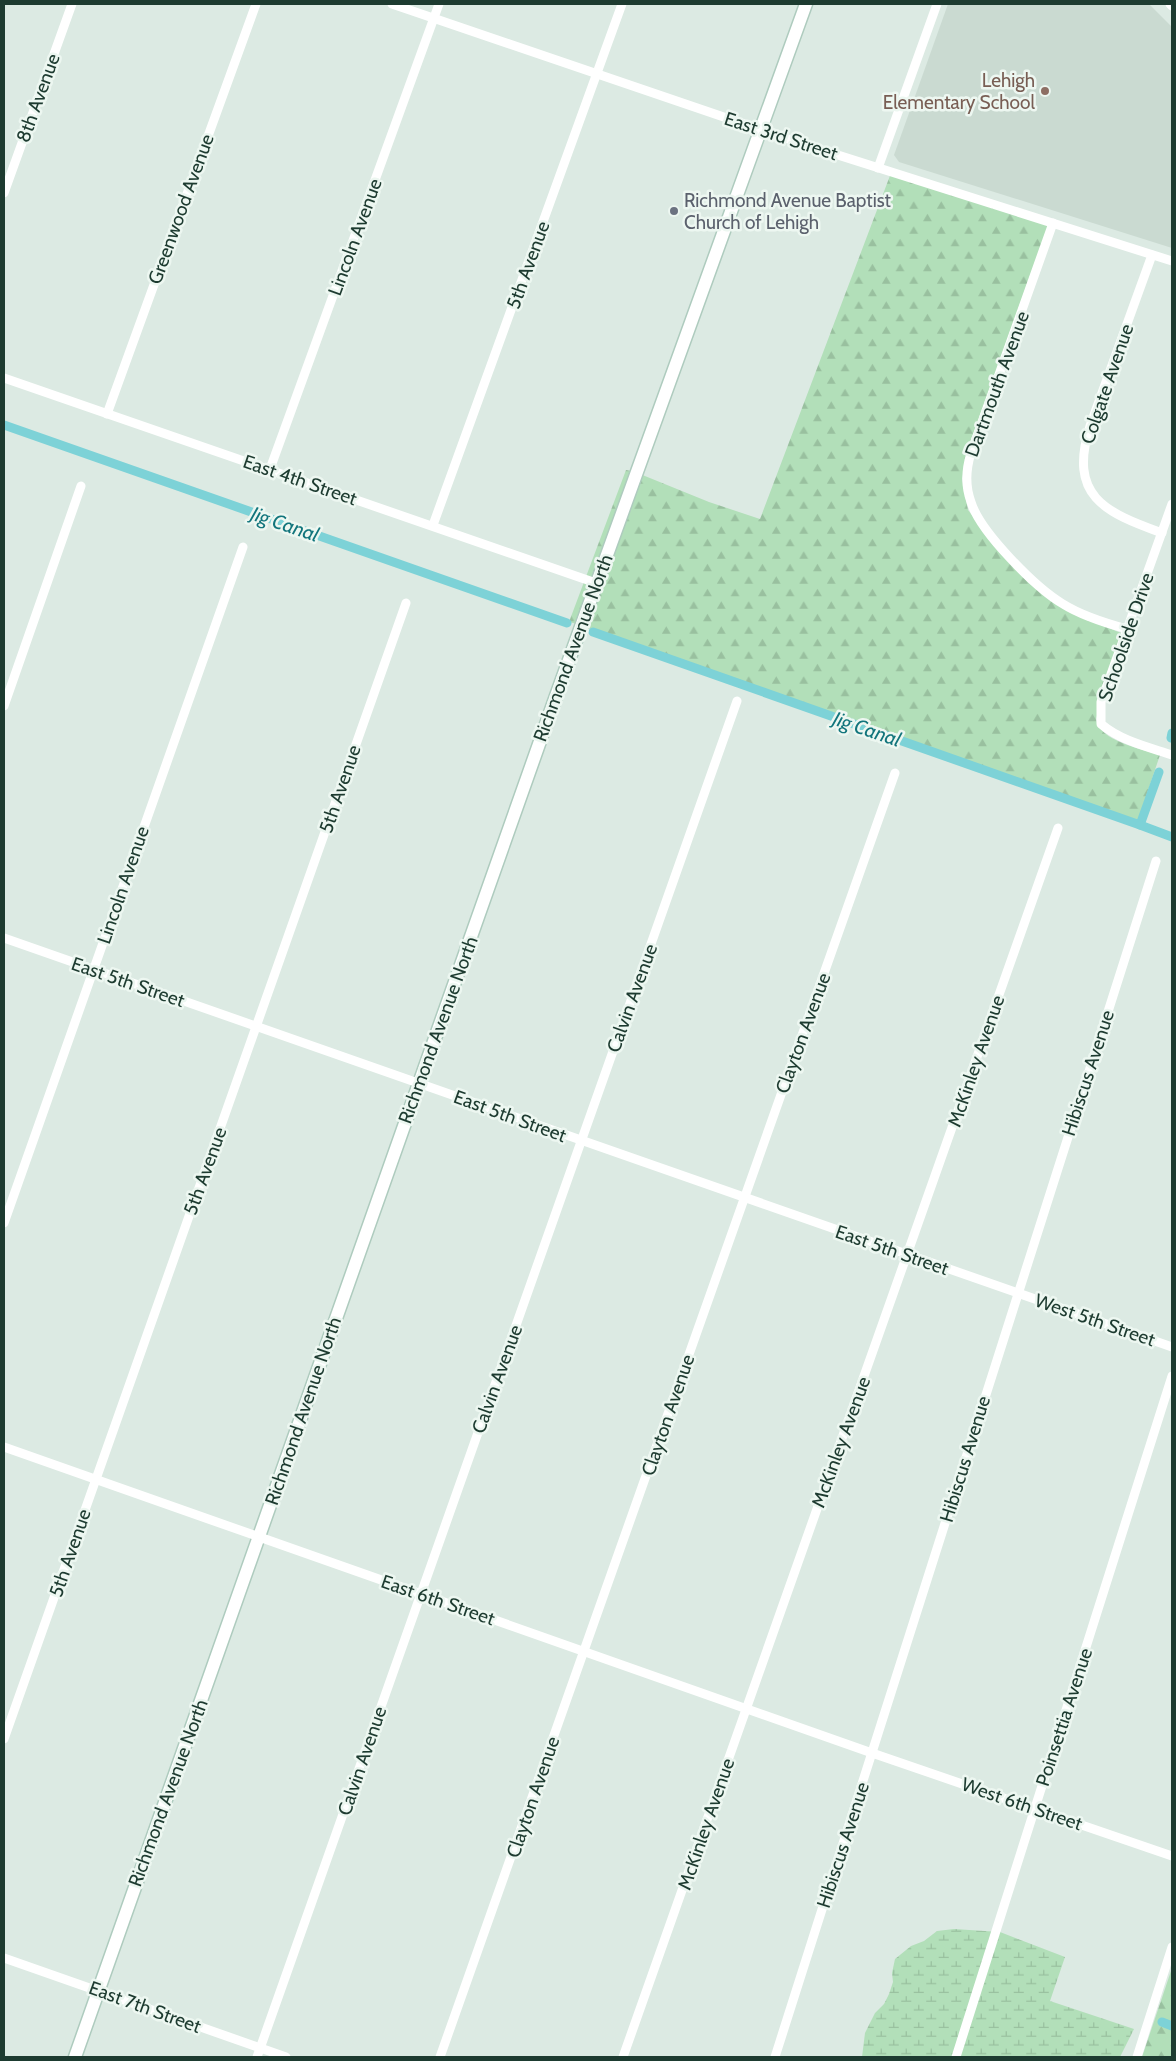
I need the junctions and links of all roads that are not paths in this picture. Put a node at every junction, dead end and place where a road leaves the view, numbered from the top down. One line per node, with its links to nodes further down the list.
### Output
1 (72, 4): 14 (street, 8th Avenue)
2 (256, 4): 19 (street, Greenwood Avenue)
3 (392, 4): 10 (street, East 3rd Street)
4 (439, 4): 10 (street, Lincoln Avenue)
5 (622, 4): 11 (street, 5th Avenue)
6 (806, 4): 12 (street, Richmond Avenue North)
7 (937, 4): 13 (street)
8 (1170, 4): 9 (street)
9 (1172, 6)
10 (434, 18): 11 (street, East 3rd Street); 20 (street, Lincoln Avenue)
11 (597, 74): 12 (street, East 3rd Street); 23 (street, 5th Avenue)
12 (761, 129): 13 (street, East 3rd Street); 26 (street, Richmond Avenue North)
13 (878, 168): 15 (street, East 3rd Street)
14 (4, 193)
15 (1053, 223): 16 (street, East 3rd Street); 28 (street, Dartmouth Avenue)
16 (1152, 255): 17 (street, East 3rd Street); 24 (street, Colgate Avenue)
17 (1172, 261)
18 (4, 378): 19 (street, East 4th Street)
19 (107, 414): 20 (street, East 4th Street)
20 (270, 469): 23 (street, East 4th Street)
21 (81, 486): 30 (street)
22 (1172, 504): 24 (street, Schoolside Drive)
23 (433, 526): 26 (street, East 4th Street)
24 (1162, 533): 28 (street, Schoolside Drive)
25 (243, 547): 36 (street, Lincoln Avenue)
26 (596, 583): 38 (street, Richmond Avenue North)
27 (406, 603): 37 (street, 5th Avenue)
28 (1127, 630): 31 (street, Schoolside Drive)
29 (736, 701): 39 (street, Calvin Avenue)
30 (4, 706)
31 (1172, 756)
32 (895, 773): 40 (street, Clayton Avenue)
33 (1058, 828): 42 (street, McKinley Avenue)
34 (1156, 861): 43 (street, Hibiscus Avenue)
35 (4, 938): 36 (street, East 5th Street)
36 (93, 970): 37 (street, East 5th Street); 41 (street, Lincoln Avenue)
37 (256, 1027): 38 (street, East 5th Street); 47 (street, 5th Avenue)
38 (419, 1084): 39 (street, East 5th Street); 48 (street, Richmond Avenue North)
39 (581, 1141): 40 (street, East 5th Street); 49 (street, Calvin Avenue)
40 (744, 1198): 42 (street, East 5th Street); 50 (street, Clayton Avenue)
41 (4, 1223)
42 (907, 1256): 43 (street, East 5th Street); 51 (street, McKinley Avenue)
43 (1017, 1294): 44 (street, West 5th Street); 53 (street, Hibiscus Avenue)
44 (1172, 1347)
45 (1172, 1376): 54 (street, Poinsettia Avenue)
46 (4, 1447): 47 (street, East 6th Street)
47 (95, 1480): 48 (street, East 6th Street); 52 (street, 5th Avenue)
48 (258, 1537): 49 (street, East 6th Street); 58 (street, Richmond Avenue North)
49 (421, 1594): 50 (street, East 6th Street); 59 (street, Calvin Avenue)
50 (584, 1652): 51 (street, East 6th Street); 62 (street, Clayton Avenue)
51 (747, 1709): 53 (street, East 6th Street); 63 (street, McKinley Avenue)
52 (4, 1739)
53 (872, 1753): 54 (street, West 6th Street); 64 (street, Hibiscus Avenue)
54 (1035, 1809): 55 (street, West 6th Street); 65 (street, Poinsettia Avenue)
55 (1172, 1856)
56 (1172, 1947): 66 (street)
57 (4, 1958): 58 (street, East 7th Street)
58 (98, 1990): 59 (street, East 7th Street); 60 (street, Richmond Avenue North)
59 (259, 2053): 61 (street, East 7th Street)
60 (75, 2057)
61 (286, 2057)
62 (440, 2057)
63 (623, 2057)
64 (775, 2057)
65 (956, 2057)
66 (1137, 2057)

